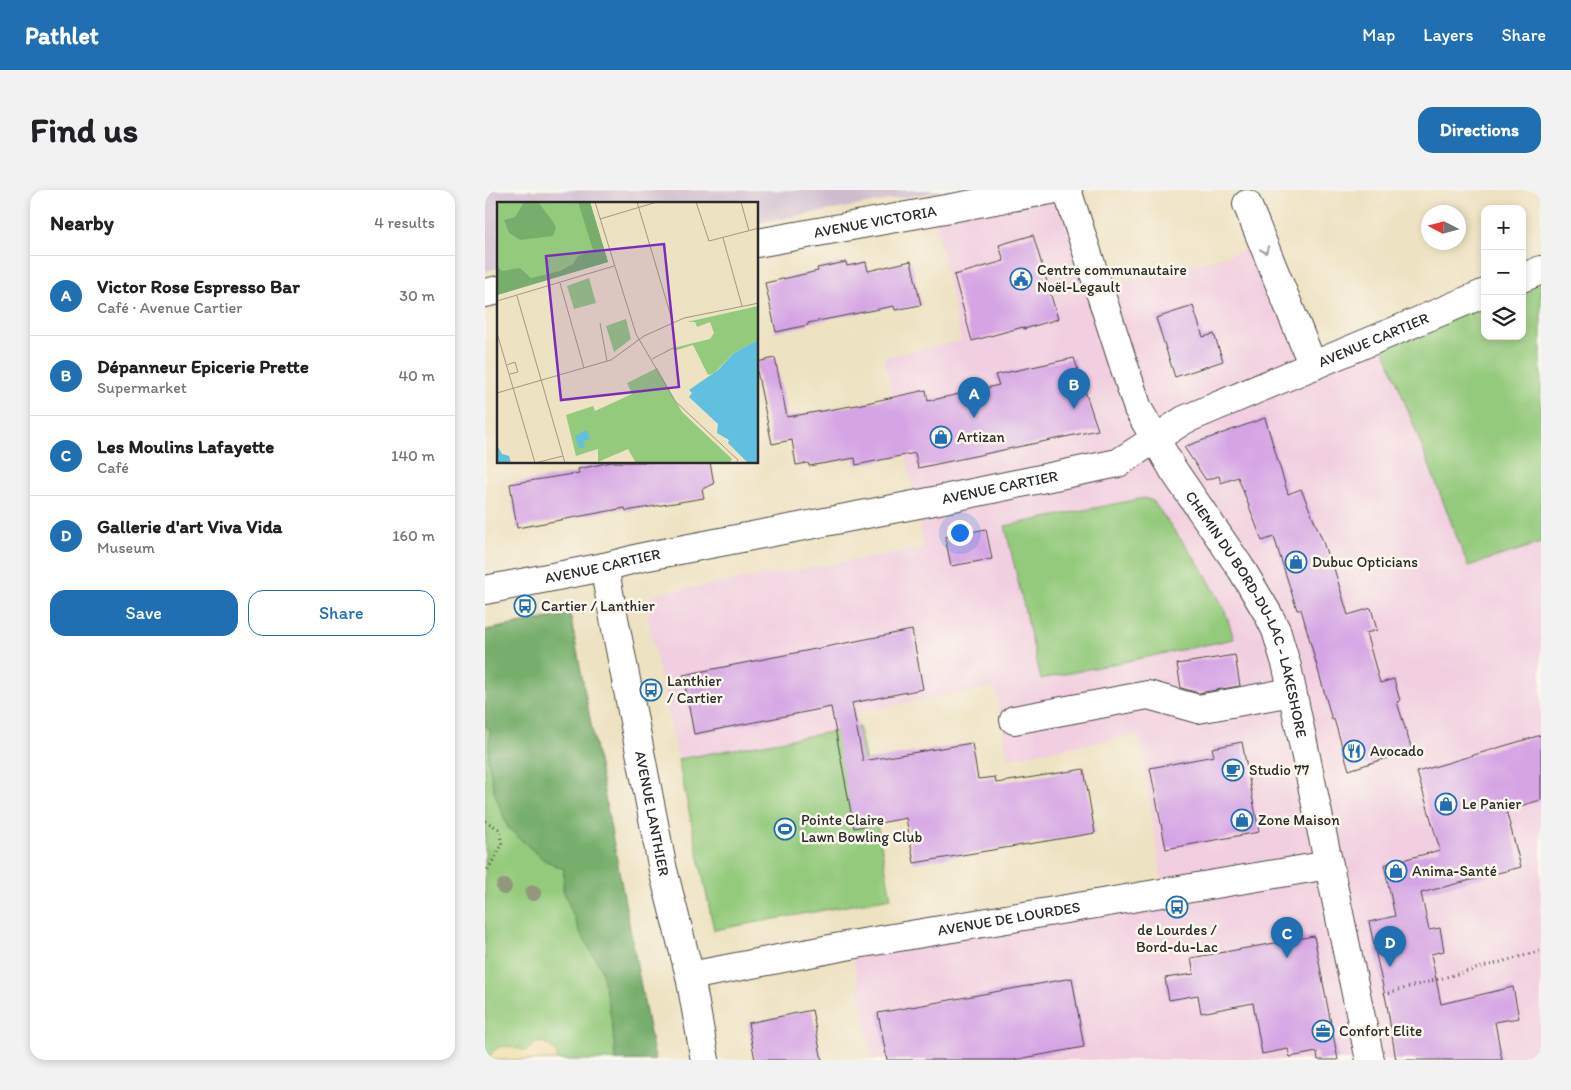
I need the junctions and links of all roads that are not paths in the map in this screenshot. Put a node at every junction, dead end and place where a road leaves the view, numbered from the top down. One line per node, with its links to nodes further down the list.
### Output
1 (1051, 190): 4 (street, AVENUE VICTORIA)
2 (1067, 190): 9 (street, CHEMIN DU BORD-DU-LAC - LAKESHORE)
3 (1247, 204): 8 (street, one-way to 8)
4 (759, 243)
5 (1541, 270): 6 (street)
6 (1526, 276)
7 (1483, 295): 8 (street, AVENUE CARTIER)
8 (1313, 366): 9 (street, AVENUE CARTIER)
9 (1155, 440): 10 (street, AVENUE CARTIER); 12 (street, CHEMIN DU BORD-DU-LAC - LAKESHORE)
10 (604, 567): 11 (street, AVENUE CARTIER); 15 (street, AVENUE LANTHIER)
11 (485, 590)
12 (1292, 692): 13 (street); 14 (street, CHEMIN DU BORD-DU-LAC - LAKESHORE)
13 (1014, 720)
14 (1329, 865): 15 (street, AVENUE DE LOURDES); 17 (street, CHEMIN DU BORD-DU-LAC - LAKESHORE)
15 (689, 976): 16 (street, AVENUE LANTHIER)
16 (705, 1060)
17 (1369, 1060)

